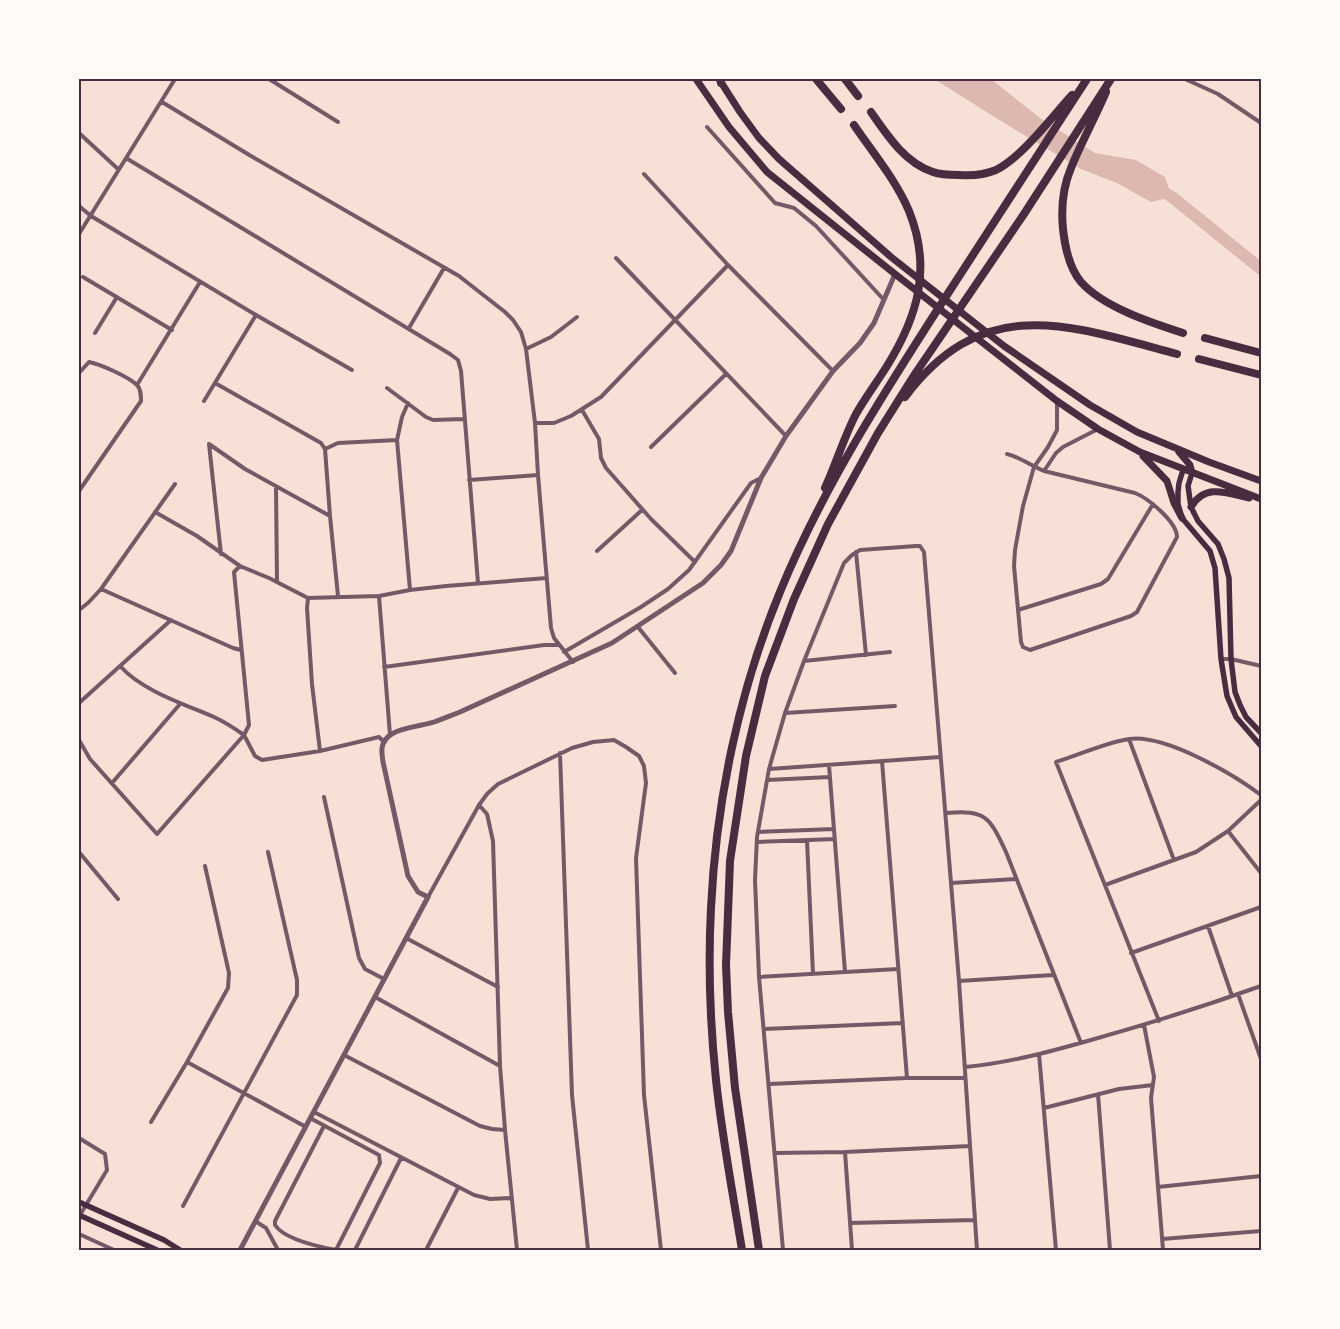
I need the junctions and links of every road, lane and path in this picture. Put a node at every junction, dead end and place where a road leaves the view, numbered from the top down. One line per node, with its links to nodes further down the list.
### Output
1 (175, 79): 11 (street)
2 (268, 79): 14 (street)
3 (696, 79): 28 (highway)
4 (816, 79): 12 (highway)
5 (845, 79): 10 (highway)
6 (1087, 79): 13 (highway); 87 (highway)
7 (1111, 79): 38 (highway); 60 (highway)
8 (1185, 79): 15 (street)
9 (720, 80): 65 (highway)
10 (858, 96)
11 (162, 102): 19 (street); 27 (street)
12 (841, 109)
13 (871, 112)
14 (338, 122)
15 (1261, 123)
16 (854, 125): 87 (highway)
17 (707, 127): 32 (street)
18 (79, 134): 20 (street)
19 (126, 158): 20 (street); 36 (street)
20 (118, 169): 23 (street)
21 (644, 174): 26 (street)
22 (79, 206): 23 (street)
23 (91, 216): 24 (street); 30 (street)
24 (79, 234)
25 (616, 258): 35 (street)
26 (728, 265): 35 (street); 46 (street)
27 (444, 268): 36 (street); 41 (street)
28 (895, 274): 32 (street); 54 (highway)
29 (82, 277): 31 (street)
30 (200, 282): 33 (street); 37 (street)
31 (117, 297): 37 (street); 39 (street)
32 (884, 300): 46 (street)
33 (256, 315): 45 (street); 50 (street)
34 (577, 317): 41 (street)
35 (675, 320): 48 (street); 56 (street)
36 (409, 328): 57 (street)
37 (172, 330): 51 (street)
38 (1183, 332)
39 (95, 333)
40 (1205, 338): 42 (highway)
41 (526, 348): 58 (street)
42 (1261, 353)
43 (1177, 354): 60 (highway)
44 (1199, 359): 49 (highway)
45 (352, 370)
46 (833, 371): 61 (street)
47 (79, 373): 51 (street)
48 (726, 374): 61 (street); 63 (street)
49 (1261, 375)
50 (215, 383): 53 (street); 64 (street)
51 (137, 385): 80 (street)
52 (387, 388): 55 (street)
53 (204, 401)
54 (1057, 401): 59 (highway); 70 (street)
55 (408, 403): 57 (street); 62 (street)
56 (582, 410): 58 (street); 84 (street)
57 (464, 419): 76 (street)
58 (535, 424): 74 (street)
59 (1098, 429): 66 (highway); 72 (street)
60 (878, 433): 231 (highway)
61 (786, 436): 75 (street)
62 (396, 440): 64 (street); 98 (street)
63 (651, 447)
64 (325, 449): 86 (street)
65 (1177, 450): 68 (highway); 69 (highway)
66 (1140, 452): 71 (highway); 88 (highway)
67 (1007, 454): 70 (street)
68 (1209, 462): 69 (highway); 77 (highway)
69 (1190, 465): 71 (highway); 73 (highway)
70 (1034, 467): 72 (street); 103 (street)
71 (1183, 470): 73 (highway); 88 (main road)
72 (1044, 471): 82 (street)
73 (1192, 473): 81 (highway); 83 (main road)
74 (538, 475): 76 (street); 94 (street)
75 (761, 478): 92 (street); 105 (street)
76 (469, 480): 96 (street)
77 (1261, 481)
78 (175, 484): 85 (street)
79 (276, 486): 86 (street); 91 (street); 95 (street)
80 (79, 491)
81 (1261, 500): 83 (highway)
82 (1152, 504): 103 (street); 103 (street)
83 (1191, 507): 112 (main road)
84 (642, 510): 89 (street); 92 (street)
85 (155, 512): 91 (street); 97 (street)
86 (330, 516): 99 (street)
87 (814, 516): 230 (highway)
88 (1182, 518): 111 (main road)
89 (597, 551)
90 (856, 552): 110 (street); 113 (street); 132 (street)
91 (221, 554): 93 (street)
92 (695, 562): 108 (street)
93 (240, 566): 95 (street); 107 (street)
94 (547, 578): 96 (street); 106 (street)
95 (277, 582): 101 (street)
96 (478, 583): 98 (street)
97 (101, 589): 102 (street); 104 (street)
98 (410, 590): 100 (street)
99 (338, 596): 100 (street); 101 (street)
100 (379, 596): 117 (street)
101 (308, 598): 130 (street)
102 (79, 610)
103 (1018, 610)
104 (172, 620): 107 (street); 116 (street)
105 (638, 627): 114 (street); 118 (street)
106 (559, 645): 108 (street); 117 (street)
107 (241, 650): 124 (street)
108 (564, 652): 114 (street)
109 (890, 652): 110 (street)
110 (866, 655): 113 (street)
111 (1221, 659): 112 (street); 129 (main road)
112 (1231, 659): 115 (street); 123 (main road)
113 (804, 661): 122 (street)
114 (573, 662): 125 (street)
115 (1261, 666)
116 (121, 667): 119 (street); 120 (street)
117 (384, 667): 125 (street)
118 (675, 673)
119 (79, 703)
120 (180, 704): 124 (street); 138 (street)
121 (895, 706): 122 (street)
122 (785, 713): 135 (street)
123 (1261, 733)
124 (244, 735): 130 (street); 138 (street)
125 (390, 735): 128 (street)
126 (1129, 739): 139 (street); 152 (street); 157 (street)
127 (79, 740): 138 (street)
128 (384, 742): 130 (street); 158 (street)
129 (1261, 746)
130 (320, 751)
131 (560, 754): 142 (street); 228 (street); 229 (street)
132 (940, 757): 133 (street); 143 (street)
133 (882, 761): 134 (street); 164 (street)
134 (829, 766): 135 (street); 136 (street)
135 (769, 769): 137 (street)
136 (830, 777): 137 (street); 144 (street)
137 (766, 780): 146 (street)
138 (112, 782)
139 (1261, 795)
140 (324, 797): 169 (street)
141 (1261, 800): 145 (street)
142 (478, 805): 158 (street); 172 (street)
143 (946, 813): 155 (street); 156 (street)
144 (834, 829): 146 (street); 147 (street)
145 (1228, 831): 152 (street); 154 (street)
146 (758, 832): 149 (street)
147 (834, 839): 148 (street); 165 (street)
148 (806, 840): 149 (street); 166 (street)
149 (757, 842): 168 (street)
150 (79, 852): 159 (street)
151 (268, 852): 191 (street)
152 (1174, 860): 157 (street)
153 (205, 866): 184 (street)
154 (1261, 873)
155 (1016, 879): 156 (street); 167 (street)
156 (951, 883): 170 (street)
157 (1105, 885): 163 (street)
158 (428, 897): 162 (street)
159 (118, 900)
160 (1261, 907): 161 (street)
161 (1208, 926): 163 (street); 174 (street)
162 (406, 938): 169 (street); 172 (street)
163 (1131, 953): 176 (street)
164 (898, 968): 165 (street); 177 (street)
165 (845, 972): 166 (street)
166 (813, 974): 168 (street)
167 (1053, 975): 170 (street); 180 (street)
168 (759, 977): 179 (street)
169 (384, 979): 175 (street)
170 (959, 981): 186 (street)
171 (1261, 986): 173 (street)
172 (498, 987): 185 (street)
173 (1238, 994): 174 (street); 183 (street)
174 (1232, 996): 176 (street)
175 (375, 997): 181 (street); 185 (street)
176 (1159, 1020): 178 (street)
177 (902, 1024): 179 (street); 187 (street)
178 (1144, 1025): 180 (street); 190 (street)
179 (764, 1029): 189 (street)
180 (1081, 1043): 182 (street)
181 (344, 1054): 194 (street); 199 (street)
182 (1039, 1054): 186 (street); 193 (street)
183 (1261, 1058)
184 (187, 1062): 191 (street); 196 (street)
185 (500, 1066): 199 (street)
186 (965, 1067): 188 (street)
187 (907, 1078): 188 (street); 189 (street)
188 (965, 1078): 201 (street)
189 (770, 1084): 203 (street)
190 (1154, 1085): 192 (street); 206 (street)
191 (244, 1093): 198 (street); 210 (street)
192 (1098, 1094): 193 (street); 236 (street)
193 (1044, 1108): 235 (street)
194 (314, 1112): 195 (street); 204 (street)
195 (310, 1118): 197 (street); 198 (street)
196 (151, 1122)
197 (324, 1126): 215 (street); 215 (street)
198 (306, 1127): 213 (street)
199 (505, 1130): 208 (street)
200 (79, 1138): 209 (street)
201 (970, 1146): 202 (street); 212 (street)
202 (845, 1152): 203 (street); 214 (street)
203 (775, 1153): 232 (street)
204 (401, 1158): 207 (street); 225 (street)
205 (1261, 1176): 206 (street)
206 (1158, 1187): 219 (street)
207 (458, 1188): 208 (street); 226 (street)
208 (512, 1198): 227 (street)
209 (82, 1204): 211 (street); 222 (main road)
210 (183, 1206)
211 (79, 1215): 221 (main road)
212 (975, 1220): 214 (street); 234 (street)
213 (255, 1222): 216 (street); 223 (street)
214 (850, 1223): 233 (street)
215 (275, 1225): 216 (street)
216 (266, 1228): 224 (street)
217 (1261, 1231): 219 (street)
218 (79, 1234): 220 (street)
219 (1162, 1239): 237 (street)
220 (114, 1250)
221 (157, 1250)
222 (180, 1250)
223 (240, 1250)
224 (278, 1250)
225 (354, 1250)
226 (426, 1250)
227 (517, 1250)
228 (588, 1250)
229 (661, 1250)
230 (742, 1250)
231 (759, 1250)
232 (783, 1250)
233 (852, 1250)
234 (977, 1250)
235 (1056, 1250)
236 (1110, 1250)
237 (1163, 1250)

